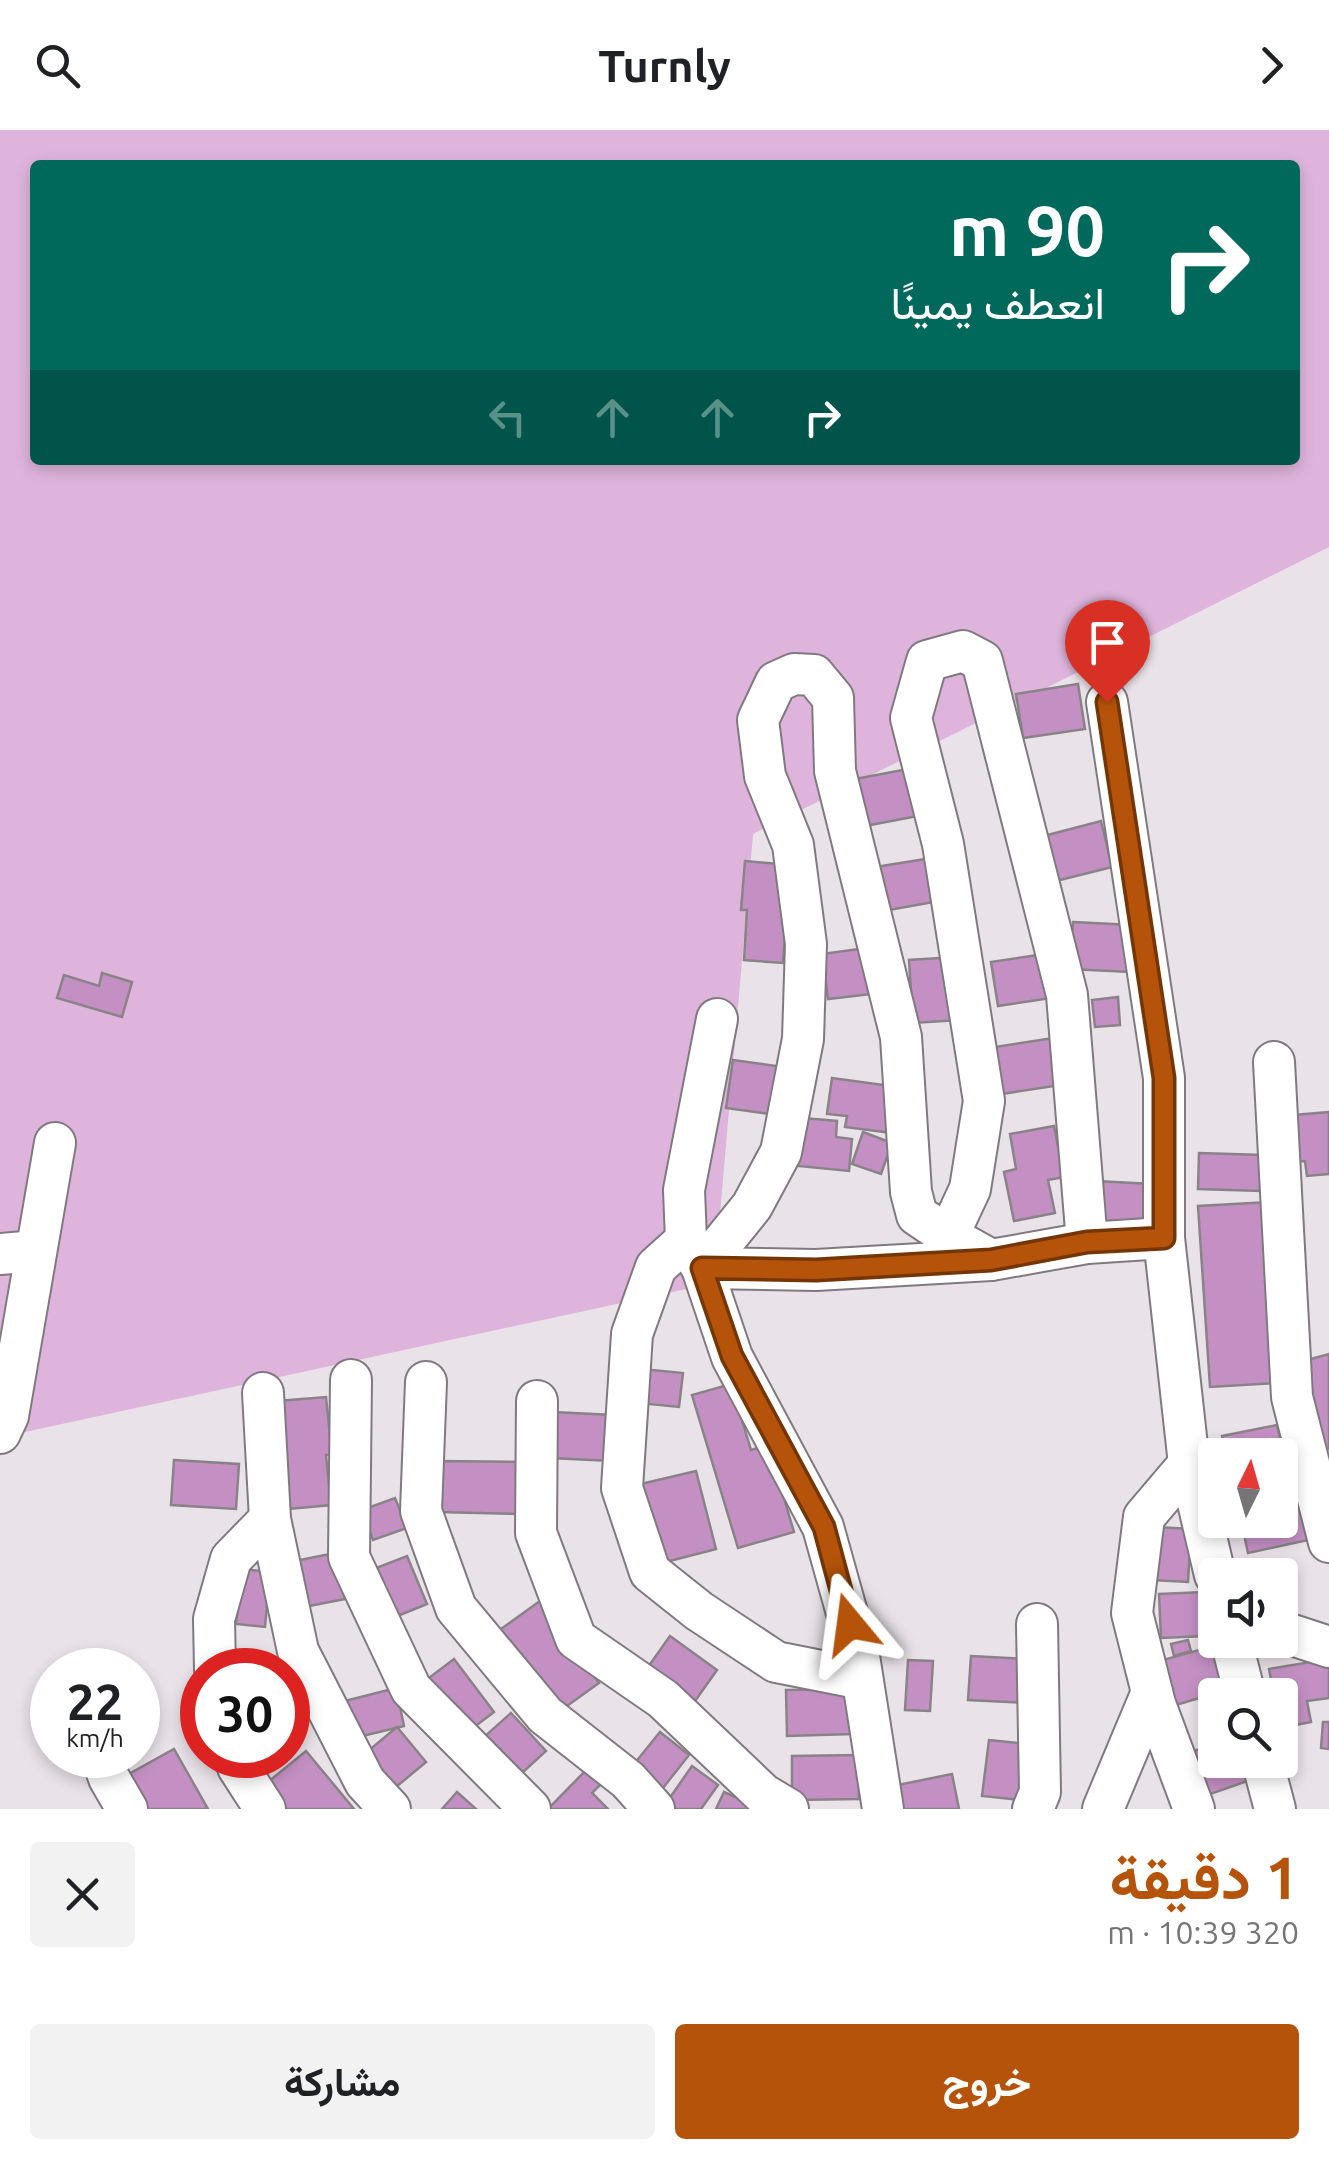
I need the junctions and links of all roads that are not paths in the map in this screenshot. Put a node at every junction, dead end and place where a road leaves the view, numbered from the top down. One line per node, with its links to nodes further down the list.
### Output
1 (1107, 702): 6 (street)
2 (716, 1019): 9 (street)
3 (1274, 1062): 18 (street)
4 (55, 1142): 8 (street)
5 (948, 1236): 7 (street); 9 (street); 10 (street)
6 (1164, 1238): 7 (street); 16 (street)
7 (1087, 1242): 10 (street)
8 (18, 1253): 15 (street)
9 (694, 1254): 10 (street); 24 (street); 24 (street)
10 (991, 1260)
11 (351, 1380): 32 (street)
12 (426, 1382): 33 (street)
13 (263, 1393): 17 (street)
14 (537, 1402): 34 (street)
15 (0, 1433)
16 (1189, 1464): 19 (street); 25 (street)
17 (270, 1519): 23 (street); 31 (street)
18 (1329, 1542)
19 (1211, 1558)
20 (1036, 1624): 36 (street)
21 (1298, 1638): 22 (street)
22 (1329, 1647)
23 (215, 1648)
24 (862, 1678): 35 (street)
25 (1152, 1692): 37 (street); 38 (street)
26 (109, 1778): 29 (street)
27 (245, 1778): 30 (street)
28 (1267, 1778): 39 (street)
29 (126, 1809)
30 (264, 1809)
31 (390, 1809)
32 (530, 1809)
33 (654, 1809)
34 (788, 1809)
35 (882, 1809)
36 (1033, 1809)
37 (1103, 1809)
38 (1194, 1809)
39 (1276, 1809)

